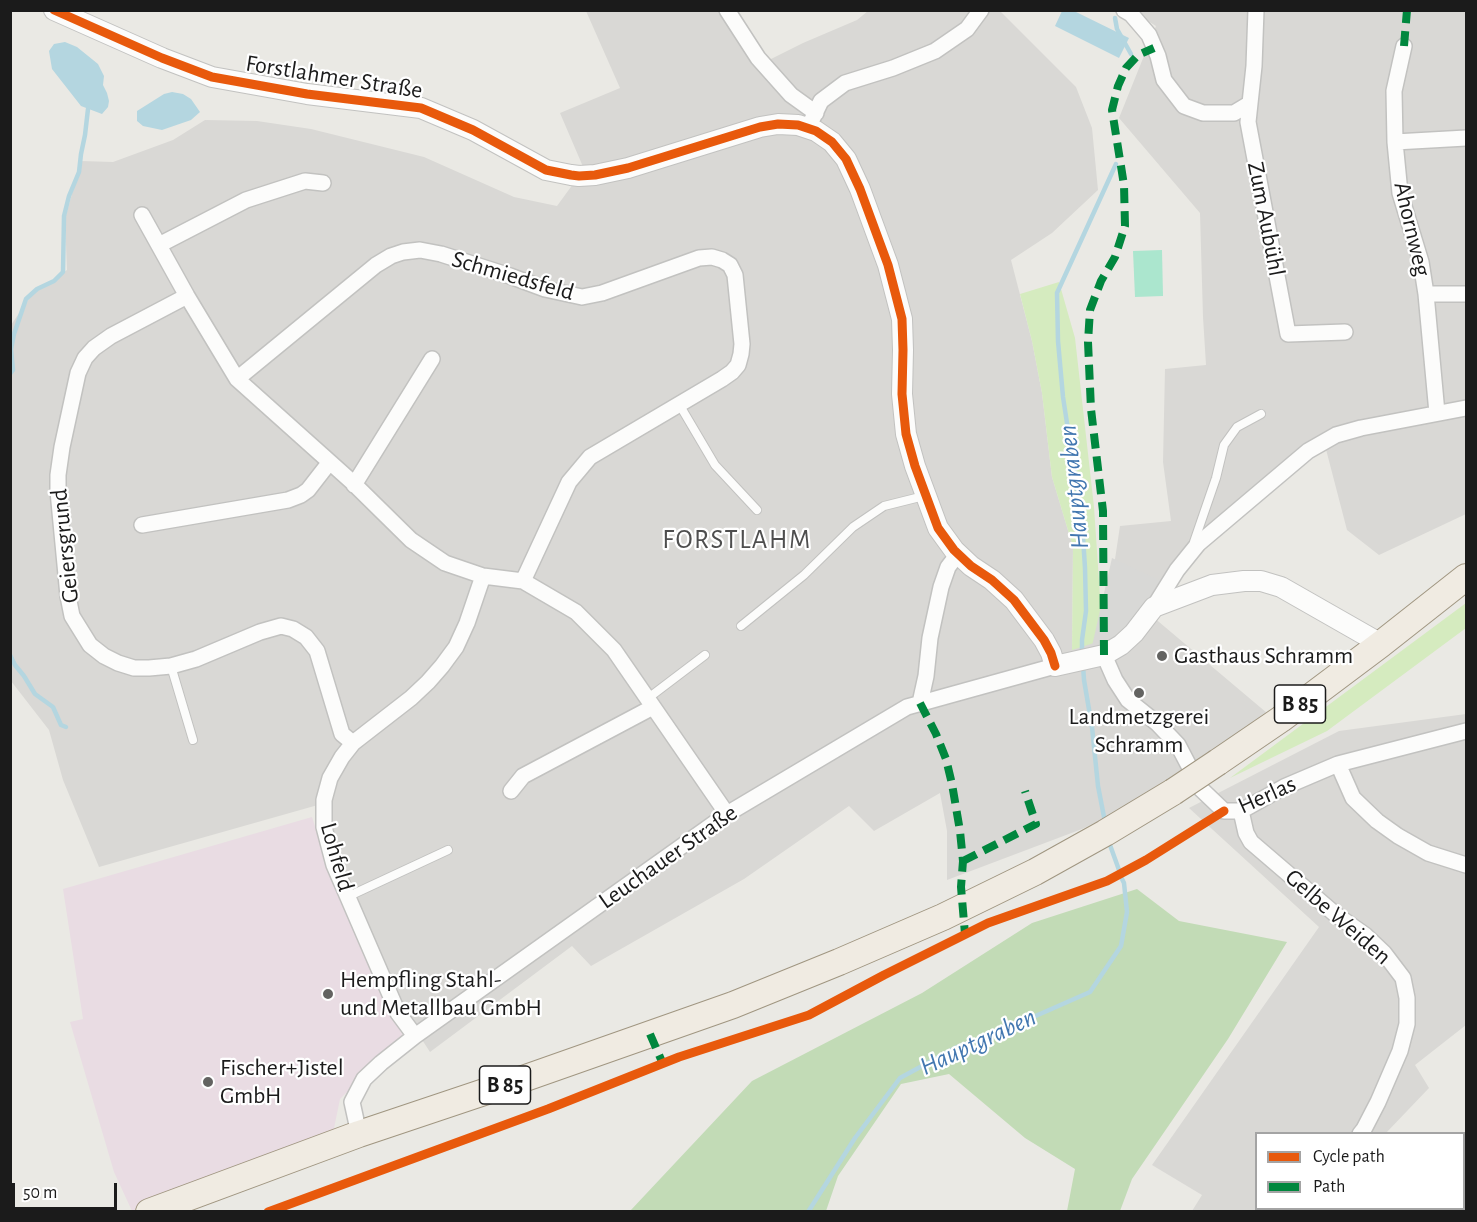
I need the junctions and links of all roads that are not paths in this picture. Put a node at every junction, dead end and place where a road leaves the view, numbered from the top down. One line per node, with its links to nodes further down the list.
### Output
1 (54, 10): 8 (street, Forstlahmer Straße)
2 (727, 10): 8 (street)
3 (981, 10): 8 (street)
4 (1124, 10): 7 (street)
5 (1256, 10): 7 (street, Zum Aubühl)
6 (1404, 46): 10 (street, Ahornweg)
7 (1249, 104): 17 (street, Zum Aubühl)
8 (812, 121): 26 (street, Forstlahmer Straße)
9 (1467, 138): 10 (street)
10 (1395, 142): 14 (street, Ahornweg)
11 (323, 183): 13 (street)
12 (142, 215): 13 (street)
13 (159, 245): 16 (street)
14 (1426, 294): 15 (street); 22 (street, Ahornweg)
15 (1467, 294)
16 (187, 296): 19 (street); 39 (street, Geiersgrund)
17 (1345, 332)
18 (432, 359): 25 (street)
19 (237, 379): 20 (street, Schmiedsfeld); 24 (street)
20 (679, 404): 27 (lane); 33 (street, Schmiedsfeld)
21 (1467, 408): 22 (street)
22 (1437, 413): 30 (street)
23 (1261, 414): 30 (lane)
24 (329, 463): 25 (street); 28 (street)
25 (354, 485): 31 (street)
26 (926, 496): 29 (street, Forstlahmer Straße); 35 (lane)
27 (757, 510)
28 (142, 525)
29 (958, 554): 40 (street, Forstlahmer Straße); 42 (street)
30 (1190, 555): 34 (street)
31 (483, 576): 33 (street); 45 (street, Lohfeld)
32 (1467, 577): 36 (main road, B 85)
33 (523, 581): 41 (street)
34 (1154, 607): 36 (street); 38 (street)
35 (741, 626)
36 (1381, 644): 55 (main road, B 85, bridge)
37 (705, 655): 41 (lane)
38 (1104, 655): 40 (street); 48 (street, Herlas)
39 (171, 666): 44 (lane); 45 (street, Geiersgrund)
40 (1055, 666): 42 (street, Leuchauer Straße)
41 (650, 703): 47 (street); 49 (street)
42 (920, 703): 49 (street, Leuchauer Straße)
43 (1467, 732): 46 (street, Herlas)
44 (192, 740)
45 (353, 743): 52 (street, Lohfeld)
46 (1338, 764): 48 (street, Herlas); 51 (street)
47 (511, 791)
48 (1241, 811): 54 (street, Gelbe Weiden)
49 (727, 814): 53 (street, Leuchauer Straße)
50 (448, 850): 52 (lane)
51 (1467, 865)
52 (347, 897): 53 (street, Lohfeld)
53 (415, 1036): 55 (street, Leuchauer Straße)
54 (1362, 1132)
55 (359, 1134): 56 (main road, B 85)
56 (149, 1212)

